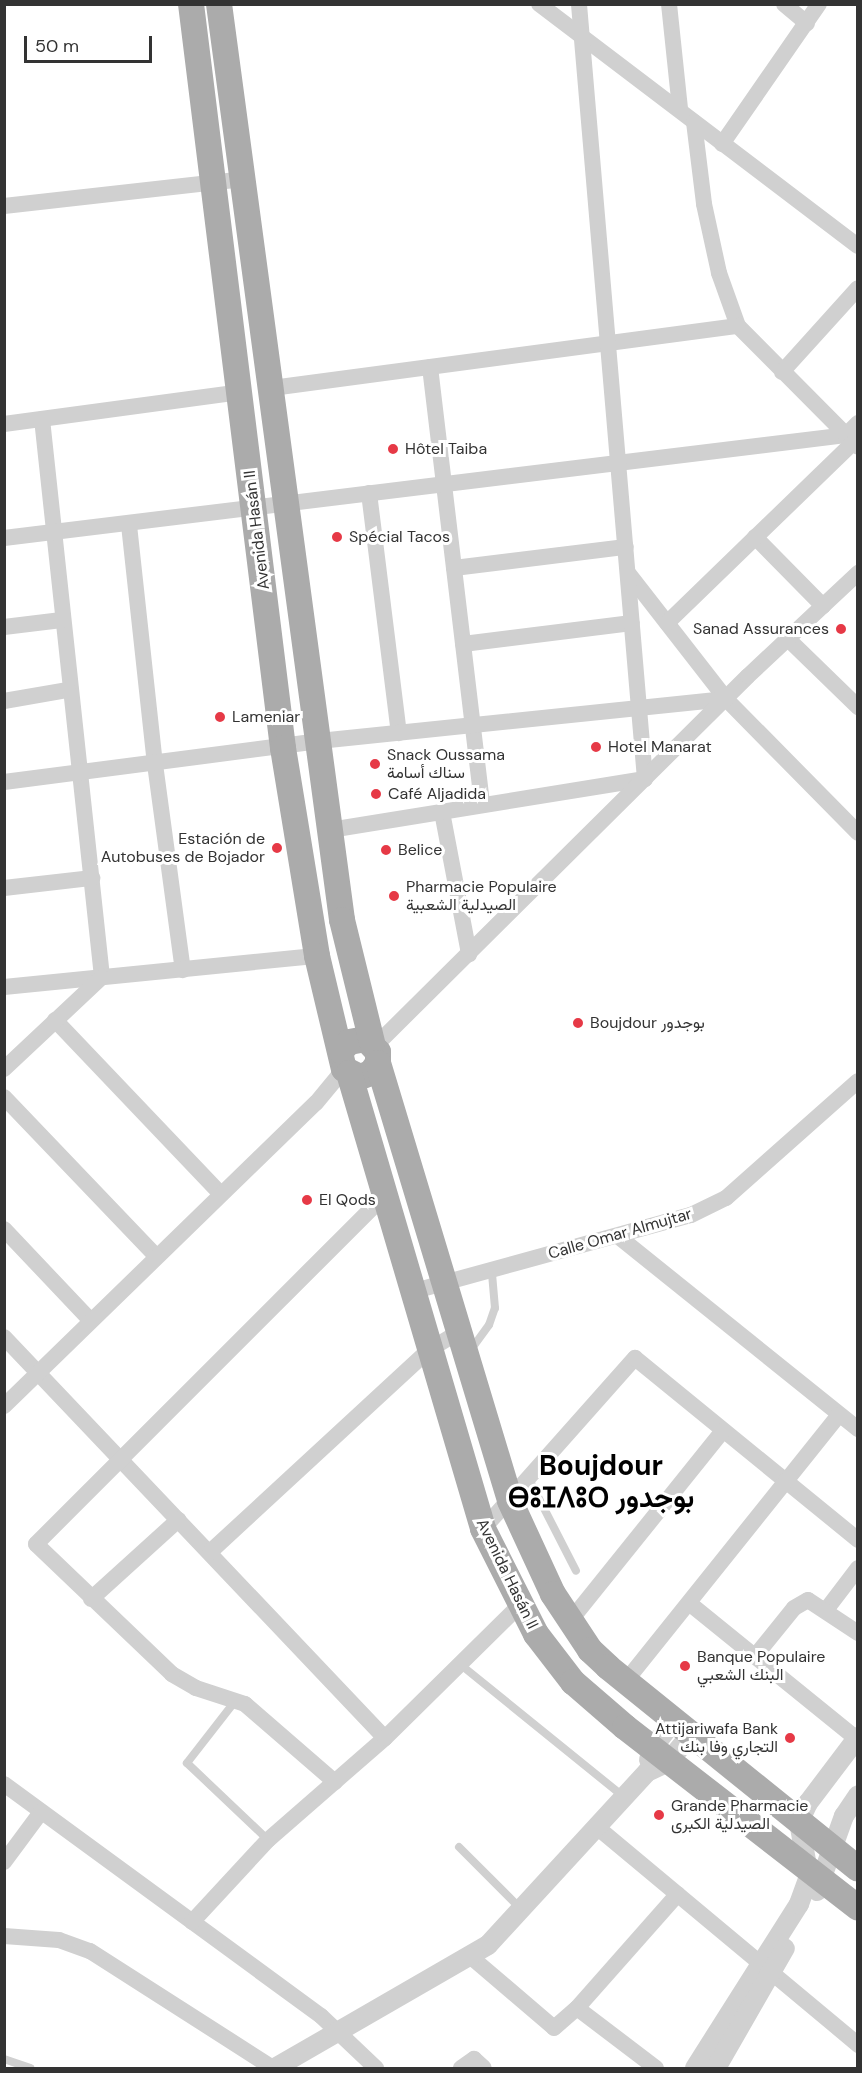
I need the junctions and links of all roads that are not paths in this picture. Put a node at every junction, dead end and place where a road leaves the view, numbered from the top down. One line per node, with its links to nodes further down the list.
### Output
1 (191, 4): 14 (main road, Avenida Hasán II)
2 (219, 4): 13 (main road, Avenida Hasán II)
3 (539, 4): 9 (street)
4 (579, 4): 9 (street)
5 (669, 4): 10 (street)
6 (784, 4): 8 (street)
7 (819, 4): 8 (street)
8 (807, 23): 12 (street)
9 (582, 38): 10 (street); 19 (street)
10 (680, 110): 11 (street)
11 (694, 122): 12 (street); 18 (street)
12 (722, 144): 16 (street)
13 (245, 179): 14 (street); 22 (main road, Avenida Hasán II)
14 (212, 184): 15 (street); 23 (main road, Avenida Hasán II)
15 (4, 206)
16 (858, 246)
17 (858, 288): 21 (street)
18 (738, 326): 19 (street); 21 (street)
19 (608, 343): 20 (street); 27 (street)
20 (430, 367): 22 (street); 28 (street)
21 (782, 372): 26 (street)
22 (272, 388): 30 (main road, Avenida Hasán II)
23 (240, 392): 24 (street); 31 (main road, Avenida Hasán II)
24 (42, 419): 25 (street); 33 (street)
25 (4, 424)
26 (854, 437): 27 (street); 34 (street)
27 (618, 463): 28 (street); 36 (street)
28 (443, 484): 29 (street); 37 (street)
29 (369, 493): 30 (street); 53 (street)
30 (287, 503): 31 (street); 54 (main road, Avenida Hasán II)
31 (254, 507): 32 (street); 55 (main road, Avenida Hasán II)
32 (129, 525): 33 (street); 56 (street)
33 (54, 532): 35 (street); 41 (street)
34 (755, 537): 40 (street); 43 (street)
35 (4, 538)
36 (626, 547): 37 (street); 38 (street)
37 (454, 567): 46 (street)
38 (628, 573): 42 (street); 43 (street)
39 (858, 573): 40 (street)
40 (823, 606): 45 (street)
41 (62, 620): 44 (street); 47 (street)
42 (632, 623): 46 (street); 51 (street)
43 (667, 623): 48 (street)
44 (4, 627)
45 (789, 639): 48 (street); 50 (street)
46 (463, 644): 52 (street)
47 (68, 690): 49 (street); 57 (street)
48 (726, 699): 51 (street); 58 (street); 63 (street)
49 (4, 701)
50 (858, 706)
51 (639, 708): 52 (street); 58 (street)
52 (472, 725): 53 (street); 60 (street)
53 (399, 733): 54 (street)
54 (319, 741): 55 (street); 62 (main road, Avenida Hasán II)
55 (283, 748): 56 (street); 67 (main road, Avenida Hasán II)
56 (154, 764): 57 (street); 68 (street)
57 (80, 773): 59 (street); 64 (street)
58 (645, 779): 60 (street); 66 (street)
59 (4, 782)
60 (482, 805): 61 (street)
61 (442, 812): 62 (street); 66 (street)
62 (330, 830): 72 (main road, Avenida Hasán II)
63 (858, 833)
64 (92, 878): 65 (street); 69 (street)
65 (4, 888)
66 (469, 954): 72 (street)
67 (317, 956): 68 (street); 73 (main road, Avenida Hasán II)
68 (183, 970): 69 (street)
69 (102, 977): 70 (street); 71 (street)
70 (4, 987)
71 (55, 1020): 74 (street); 77 (street)
72 (375, 1051): 73 (main road); 73 (main road); 83 (main road, Avenida Hasán II)
73 (345, 1065): 77 (street); 78 (main road, Avenida Hasán II)
74 (4, 1069)
75 (858, 1081): 80 (street, Calle Omar Almujtar)
76 (4, 1097): 81 (street)
77 (220, 1193): 81 (street)
78 (383, 1197): 84 (main road, Avenida Hasán II); 94 (street)
79 (4, 1229): 85 (street)
80 (619, 1237): 82 (street, Calle Omar Almujtar); 91 (street)
81 (156, 1256): 85 (street)
82 (492, 1270): 83 (street, Calle Omar Almujtar); 87 (lane)
83 (445, 1282): 84 (street, Calle Omar Almujtar); 87 (main road, Avenida Hasán II)
84 (411, 1292): 88 (main road, Avenida Hasán II)
85 (90, 1320): 89 (street)
86 (4, 1337): 89 (street)
87 (463, 1344): 88 (street); 97 (main road, Avenida Hasán II)
88 (429, 1350): 99 (main road, Avenida Hasán II); 101 (street)
89 (39, 1372): 90 (street); 94 (street)
90 (4, 1406)
91 (839, 1414): 92 (street); 96 (street)
92 (858, 1429)
93 (723, 1431): 95 (street); 96 (street); 108 (street)
94 (119, 1458): 98 (street); 104 (street)
95 (529, 1479): 97 (street); 103 (lane)
96 (787, 1483): 100 (street); 105 (street)
97 (510, 1501): 99 (street); 108 (main road, Avenida Hasán II)
98 (178, 1520): 101 (street); 104 (street)
99 (483, 1529): 106 (main road, Avenida Hasán II)
100 (858, 1540)
101 (210, 1552): 115 (street)
102 (858, 1569): 107 (street)
103 (576, 1571)
104 (91, 1599): 113 (street)
105 (688, 1603): 110 (street); 112 (street)
106 (519, 1606): 111 (street); 117 (main road, Avenida Hasán II)
107 (826, 1610): 109 (street); 110 (street)
108 (570, 1621): 112 (main road, Avenida Hasán II)
109 (858, 1633)
110 (756, 1655): 116 (street)
111 (461, 1665): 115 (street); 121 (lane)
112 (625, 1682): 114 (main road, Avenida Hasán II)
113 (237, 1700): 118 (street); 125 (lane)
114 (682, 1728): 117 (street); 123 (main road, Avenida Hasán II)
115 (385, 1738): 118 (street)
116 (857, 1738): 123 (street)
117 (656, 1761): 121 (street); 130 (main road, Avenida Hasán II)
118 (335, 1782): 125 (street)
119 (4, 1784): 122 (street)
120 (858, 1795): 127 (street)
121 (625, 1797): 124 (street)
122 (41, 1812): 128 (street); 134 (street)
123 (799, 1822): 127 (main road, Avenida Hasán II); 130 (street)
124 (598, 1828): 131 (street); 133 (street)
125 (268, 1840): 134 (street)
126 (459, 1847): 133 (lane)
127 (832, 1850): 129 (main road, Avenida Hasán II); 130 (street)
128 (4, 1862)
129 (858, 1869)
130 (816, 1874): 132 (main road, Avenida Hasán II); 137 (street)
131 (678, 1894): 137 (street); 138 (street)
132 (858, 1908)
133 (522, 1909): 136 (street)
134 (192, 1922): 139 (street)
135 (4, 1936): 143 (street)
136 (471, 1957): 138 (street); 139 (street)
137 (764, 1970): 140 (street); 148 (street); 149 (street)
138 (578, 2008): 147 (street)
139 (338, 2032): 143 (street); 144 (street)
140 (858, 2045)
141 (4, 2059): 142 (lane)
142 (30, 2068)
143 (274, 2068)
144 (376, 2068)
145 (461, 2068): 146 (street)
146 (484, 2068)
147 (656, 2068)
148 (695, 2068)
149 (716, 2068)

